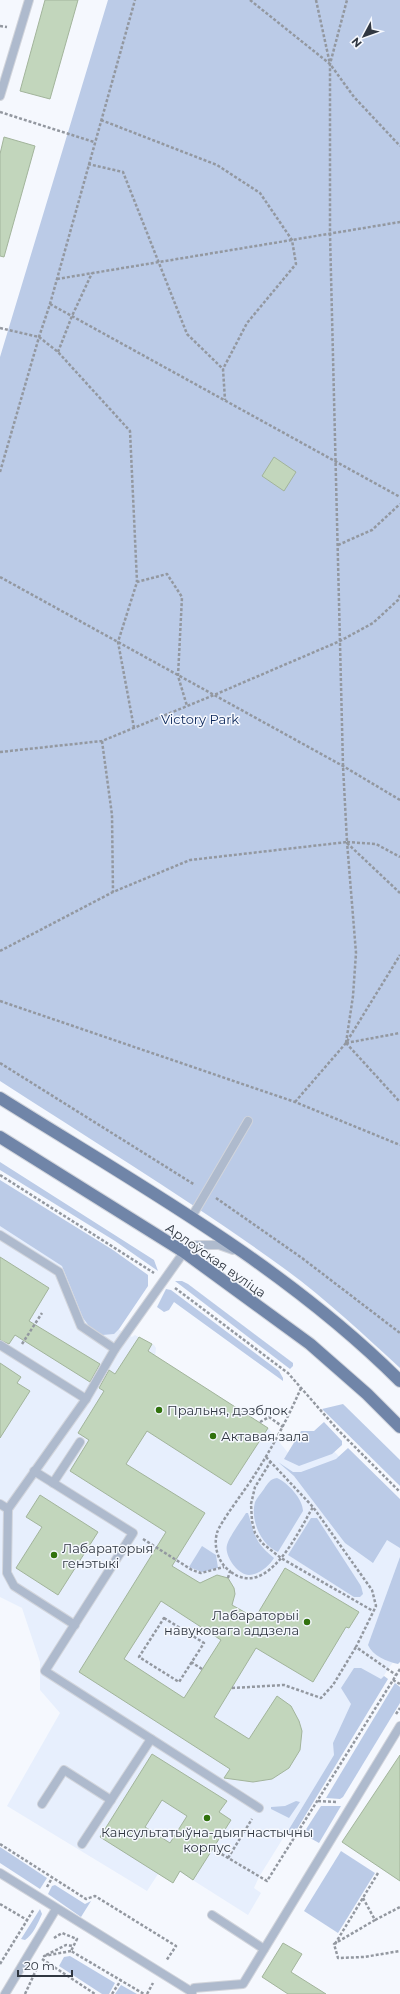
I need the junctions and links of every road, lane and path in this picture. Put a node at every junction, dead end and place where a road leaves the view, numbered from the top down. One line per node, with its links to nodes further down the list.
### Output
1 (29, 0): 7 (lane)
2 (135, 0): 9 (path)
3 (250, 0): 6 (path)
4 (316, 0): 6 (path)
5 (347, 0): 6 (path)
6 (330, 64): 11 (path); 14 (path)
7 (0, 96)
8 (0, 112): 10 (path)
9 (101, 120): 10 (path); 15 (path)
10 (94, 142): 12 (path)
11 (400, 146)
12 (88, 164): 16 (path); 18 (path)
13 (400, 222): 14 (path)
14 (330, 234): 15 (path); 26 (path)
15 (292, 240): 16 (path); 24 (path)
16 (158, 262): 17 (path); 24 (path)
17 (92, 273): 18 (path); 20 (path)
18 (57, 279): 19 (path)
19 (50, 304): 20 (path); 22 (path)
20 (72, 316): 23 (path); 25 (path)
21 (0, 328): 22 (path)
22 (38, 337): 23 (path); 27 (path)
23 (58, 352): 32 (path)
24 (223, 369): 25 (path)
25 (225, 400): 26 (path)
26 (336, 461): 28 (path); 30 (path)
27 (0, 472)
28 (400, 497)
29 (400, 504): 30 (path)
30 (338, 545): 34 (path)
31 (0, 577): 35 (path)
32 (137, 582): 35 (path); 36 (path)
33 (400, 595): 34 (path)
34 (340, 641): 37 (path); 42 (path)
35 (118, 642): 36 (path); 39 (path)
36 (178, 676): 37 (path); 38 (path)
37 (214, 695): 38 (path); 42 (path)
38 (187, 706): 39 (path)
39 (134, 728): 40 (path)
40 (102, 741): 41 (path); 46 (path)
41 (0, 752)
42 (343, 766): 43 (path); 44 (path)
43 (400, 800)
44 (347, 842): 45 (path); 46 (path); 47 (path); 52 (path)
45 (400, 857)
46 (113, 892): 48 (path)
47 (400, 893)
48 (0, 951)
49 (400, 955): 52 (path)
50 (0, 1002): 54 (path)
51 (400, 1033): 52 (path)
52 (346, 1043): 54 (path); 55 (path)
53 (0, 1098): 60 (main road, Арлоўская вуліца)
54 (295, 1102): 58 (path)
55 (400, 1102)
56 (248, 1121): 60 (lane)
57 (0, 1137): 62 (main road, Арлоўская вуліца)
58 (400, 1144)
59 (0, 1175): 64 (path)
60 (191, 1218): 63 (main road, Арлоўская вуліца)
61 (0, 1235): 67 (lane)
62 (184, 1252): 63 (lane); 64 (lane); 74 (main road, Арлоўская вуліца)
63 (242, 1252): 69 (main road, Арлоўская вуліца)
64 (164, 1279): 67 (lane); 70 (path)
65 (42, 1313): 68 (path)
66 (0, 1345): 71 (lane)
67 (115, 1349): 71 (lane)
68 (18, 1350)
69 (400, 1381)
70 (301, 1388): 73 (path); 80 (path)
71 (86, 1399): 78 (lane)
72 (260, 1422): 73 (path)
73 (283, 1427): 76 (path)
74 (400, 1427)
75 (80, 1442): 79 (lane)
76 (266, 1457): 77 (path); 87 (path)
77 (271, 1461): 82 (path); 86 (path)
78 (34, 1470): 79 (lane); 83 (lane)
79 (53, 1483): 91 (lane)
80 (400, 1492)
81 (0, 1504): 83 (lane)
82 (313, 1507): 86 (path); 90 (path)
83 (8, 1509): 85 (lane)
84 (140, 1537): 87 (path)
85 (4, 1555): 91 (lane)
86 (281, 1558): 88 (path); 90 (path)
87 (224, 1567): 88 (path)
88 (230, 1571): 89 (path)
89 (228, 1578)
90 (373, 1611): 92 (path)
91 (75, 1625): 101 (lane)
92 (356, 1647): 96 (path); 99 (path)
93 (191, 1662): 93 (path); 95 (path)
94 (400, 1668): 96 (path)
95 (202, 1669)
96 (396, 1675): 97 (path)
97 (392, 1680): 98 (path); 108 (path)
98 (400, 1684)
99 (232, 1688)
100 (400, 1726): 123 (lane)
101 (151, 1739): 102 (lane); 104 (lane)
102 (111, 1800): 103 (lane); 106 (lane)
103 (42, 1804)
104 (259, 1808): 108 (path)
105 (0, 1844): 111 (path)
106 (82, 1844)
107 (213, 1849): 108 (path)
108 (228, 1858)
109 (0, 1873): 113 (lane)
110 (378, 1873): 112 (path)
111 (52, 1878): 113 (path); 129 (path)
112 (363, 1898): 119 (path); 121 (path)
113 (41, 1899): 116 (lane); 118 (path)
114 (0, 1904): 118 (path)
115 (400, 1908): 119 (path)
116 (56, 1909): 129 (lane); 132 (lane)
117 (212, 1915): 123 (lane)
118 (27, 1920): 128 (path)
119 (375, 1920): 121 (path)
120 (51, 1944): 122 (path)
121 (334, 1944): 126 (path)
122 (73, 1946): 125 (path); 127 (path)
123 (264, 1949): 131 (lane)
124 (47, 1950): 127 (path)
125 (70, 1951): 127 (path); 130 (path)
126 (400, 1951)
127 (43, 1957): 133 (path); 134 (path)
128 (0, 1964)
129 (160, 1972): 131 (lane); 136 (path)
130 (121, 1980): 135 (path); 136 (path)
131 (191, 1993)
132 (5, 1994)
133 (25, 1994)
134 (95, 1994)
135 (112, 1994)
136 (145, 1994)

